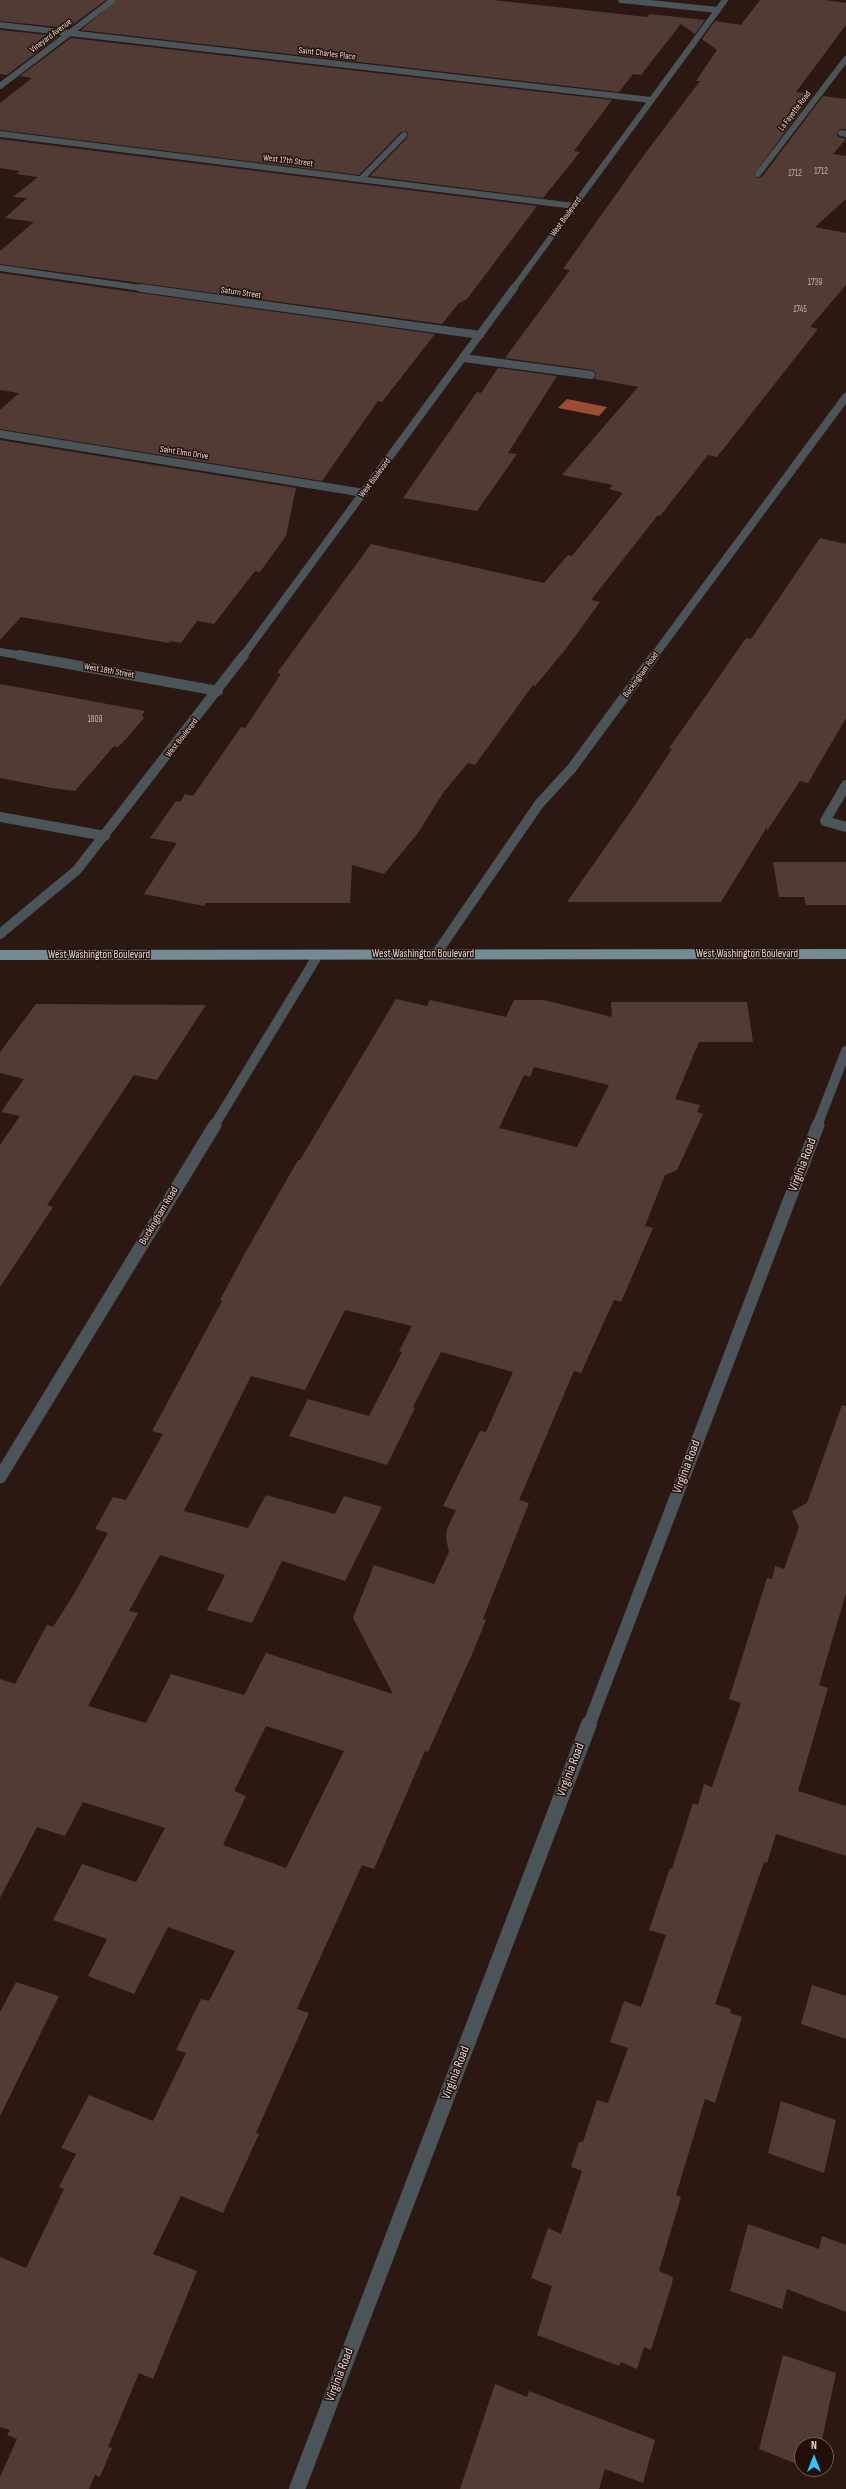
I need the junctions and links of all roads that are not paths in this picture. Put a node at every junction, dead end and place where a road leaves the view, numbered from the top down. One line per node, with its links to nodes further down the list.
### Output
1 (113, 0): 6 (street, Vineyard Avenue)
2 (621, 0): 4 (street)
3 (725, 0): 4 (street, West Boulevard)
4 (718, 10): 9 (street, West Boulevard)
5 (0, 25): 6 (street, Saint Charles Place)
6 (70, 33): 8 (street, Vineyard Avenue); 9 (street, Saint Charles Place)
7 (846, 59): 12 (street, La Fayette Road)
8 (0, 86)
9 (651, 100): 14 (street, West Boulevard)
10 (0, 134): 13 (street, West 17th Street)
11 (404, 135): 13 (street)
12 (758, 174)
13 (361, 179): 14 (street, West 17th Street)
14 (574, 206): 16 (street, West Boulevard)
15 (0, 268): 16 (street, Saturn Street)
16 (480, 335): 17 (street, West Boulevard)
17 (464, 358): 18 (street); 21 (street, West Boulevard)
18 (591, 375)
19 (846, 397): 29 (street, Buckingham Road)
20 (0, 434): 21 (street, Saint Elmo Drive)
21 (364, 493): 23 (street, West Boulevard)
22 (0, 652): 23 (street, West 18th Street)
23 (218, 691): 27 (street, West Boulevard)
24 (846, 785): 26 (street)
25 (0, 817): 27 (street)
26 (846, 826)
27 (105, 836): 28 (street, West Boulevard)
28 (0, 934)
29 (436, 954): 30 (main road, West Washington Boulevard); 31 (main road, West Washington Boulevard)
30 (846, 954)
31 (318, 955): 32 (main road, West Washington Boulevard); 35 (street, Buckingham Road)
32 (0, 956)
33 (846, 1051): 34 (street, Virginia Road)
34 (842, 1073): 36 (street, Virginia Road)
35 (0, 1477)
36 (297, 2489)

